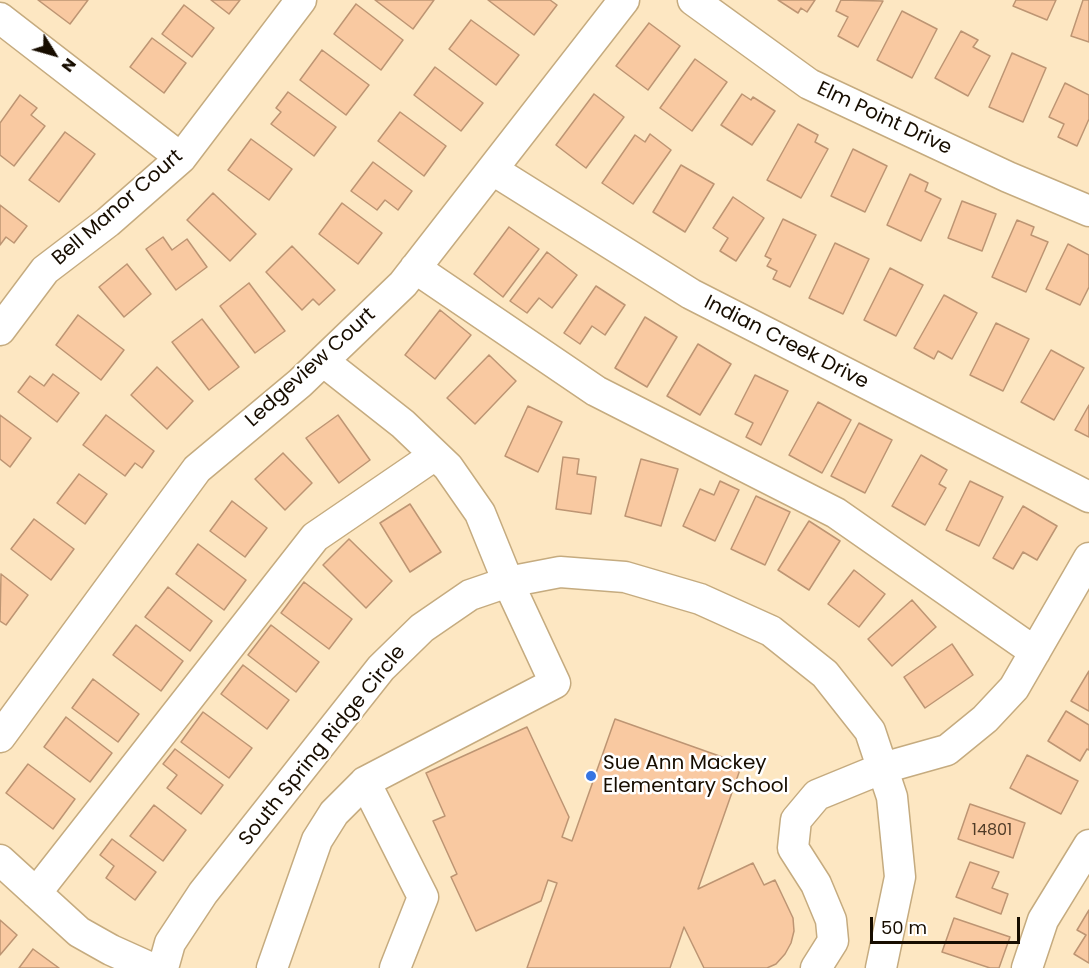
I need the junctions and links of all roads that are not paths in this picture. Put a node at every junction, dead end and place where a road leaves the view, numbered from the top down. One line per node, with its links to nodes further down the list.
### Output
1 (301, 0): 5 (street, Bell Manor Court)
2 (624, 0): 6 (street, Ledgeview Court)
3 (693, 0): 7 (street, Elm Point Drive)
4 (0, 18): 5 (street)
5 (181, 158): 9 (street, Bell Manor Court)
6 (493, 170): 8 (street, Ledgeview Court); 12 (street, Indian Creek Drive)
7 (1089, 211)
8 (416, 268): 10 (street, Ledgeview Court); 15 (street)
9 (0, 330)
10 (323, 361): 11 (street); 16 (street, Ledgeview Court)
11 (435, 455): 14 (street); 21 (street)
12 (1089, 497)
13 (1089, 558): 15 (street)
14 (508, 582): 17 (street, South Spring Ridge Circle); 18 (street); 23 (street, South Spring Ridge Circle)
15 (1035, 652): 17 (street)
16 (0, 737)
17 (883, 768): 26 (street); 27 (street, South Spring Ridge Circle)
18 (365, 782): 24 (street); 25 (street)
19 (1089, 845): 28 (street)
20 (0, 860): 21 (street)
21 (36, 893): 22 (street)
22 (152, 968)
23 (163, 968)
24 (272, 968)
25 (395, 968)
26 (816, 968)
27 (881, 968)
28 (1027, 968)

